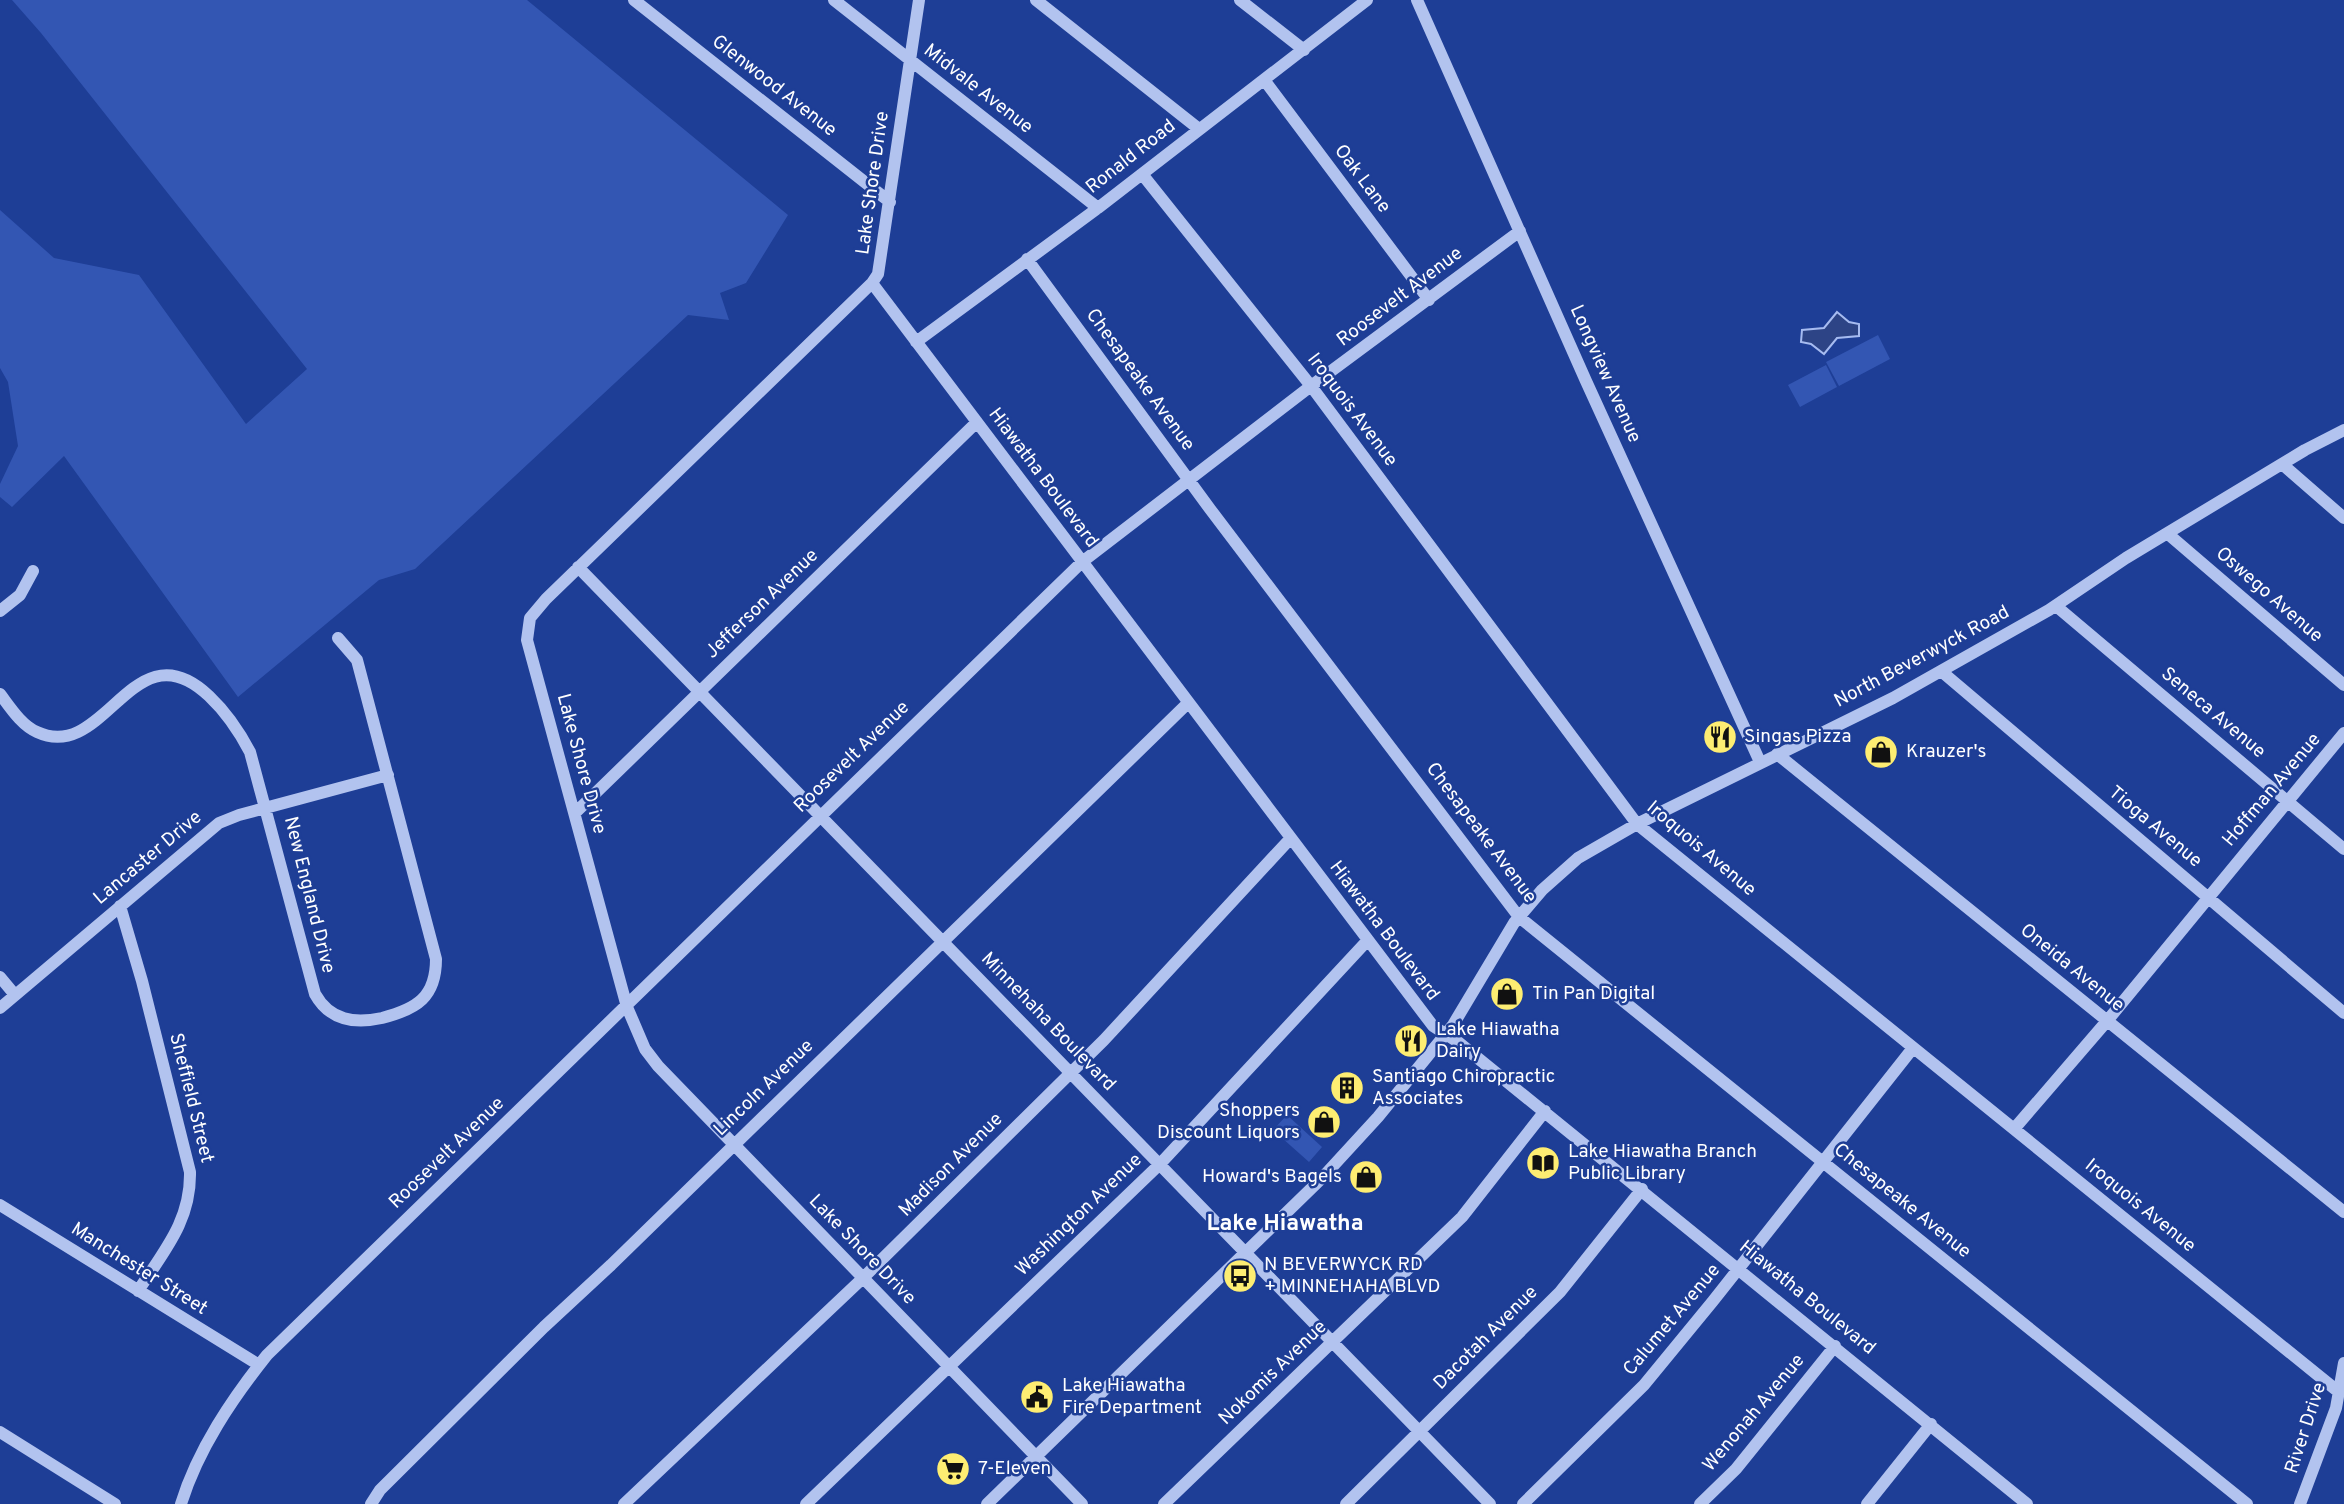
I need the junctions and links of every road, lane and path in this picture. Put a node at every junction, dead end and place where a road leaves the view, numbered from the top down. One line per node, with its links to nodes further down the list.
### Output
1 (634, 0): 13 (street, Glenwood Avenue)
2 (834, 0): 9 (street, Midvale Avenue)
3 (919, 0): 9 (street, Lake Shore Drive)
4 (1036, 0): 11 (street)
5 (1240, 0): 8 (street)
6 (1367, 0): 8 (street, Ronald Road)
7 (1417, 0): 15 (street, Longview Avenue)
8 (1304, 50): 10 (street, Ronald Road)
9 (910, 60): 13 (street, Lake Shore Drive); 14 (street, Midvale Avenue)
10 (1265, 81): 11 (street, Ronald Road); 18 (street, Oak Lane)
11 (1199, 129): 12 (street, Ronald Road)
12 (1142, 174): 14 (street, Ronald Road); 20 (street, Iroquois Avenue)
13 (890, 202): 17 (street, Lake Shore Drive)
14 (1098, 208): 16 (street, Ronald Road)
15 (1520, 231): 18 (street, Roosevelt Avenue); 40 (street, Longview Avenue)
16 (1027, 259): 19 (street, Ronald Road); 24 (street, Chesapeake Avenue)
17 (872, 283): 19 (street, Hiawatha Boulevard); 28 (street, Lake Shore Drive)
18 (1429, 299): 20 (street, Roosevelt Avenue)
19 (916, 342): 21 (street, Hiawatha Boulevard)
20 (1311, 386): 24 (street, Roosevelt Avenue); 46 (street, Iroquois Avenue)
21 (977, 422): 27 (street, Hiawatha Boulevard); 35 (street, Jefferson Avenue)
22 (2344, 430): 23 (street, North Beverwyck Road)
23 (2282, 464): 25 (street); 26 (street, North Beverwyck Road)
24 (1189, 480): 27 (street, Roosevelt Avenue); 51 (street, Chesapeake Avenue)
25 (2344, 518)
26 (2168, 534): 30 (street, North Beverwyck Road); 34 (street, Oswego Avenue)
27 (1082, 562): 37 (street, Hiawatha Boulevard); 45 (street, Roosevelt Avenue)
28 (578, 567): 35 (street, Minnehaha Boulevard); 44 (street, Lake Shore Drive)
29 (33, 571): 31 (street)
30 (2056, 606): 33 (street, North Beverwyck Road); 42 (street, Seneca Avenue)
31 (0, 611)
32 (338, 638): 41 (street, New England Drive)
33 (1941, 671): 39 (street, North Beverwyck Road); 49 (street, Tioga Avenue)
34 (2344, 685)
35 (700, 692): 44 (street, Jefferson Avenue); 45 (street, Minnehaha Boulevard)
36 (0, 694): 43 (street, New England Drive)
37 (1188, 704): 47 (street, Hiawatha Boulevard); 52 (street, Lincoln Avenue)
38 (2344, 733): 42 (street, Hoffman Avenue)
39 (1777, 754): 40 (street, North Beverwyck Road); 59 (street, Oneida Avenue)
40 (1760, 762): 46 (street, North Beverwyck Road)
41 (388, 775): 43 (street, Lancaster Drive); 43 (street, New England Drive)
42 (2287, 801): 48 (street, Seneca Avenue); 49 (street, Hoffman Avenue)
43 (266, 808): 50 (street, Lancaster Drive)
44 (575, 813): 56 (street, Lake Shore Drive)
45 (820, 815): 52 (street, Minnehaha Boulevard); 56 (street, Roosevelt Avenue)
46 (1637, 824): 51 (street, North Beverwyck Road); 61 (street, Iroquois Avenue)
47 (1290, 839): 53 (street, Hiawatha Boulevard); 62 (street, Madison Avenue)
48 (2344, 849)
49 (2207, 896): 58 (street, Tioga Avenue); 59 (street, Hoffman Avenue)
50 (120, 906): 55 (street, Lancaster Drive); 74 (street, Sheffield Street)
51 (1519, 917): 60 (street, North Beverwyck Road); 66 (street, Chesapeake Avenue)
52 (943, 941): 62 (street, Minnehaha Boulevard); 65 (street, Lincoln Avenue)
53 (1367, 941): 60 (street, Hiawatha Boulevard); 67 (street, Washington Avenue)
54 (0, 977): 55 (street)
55 (15, 995): 57 (street, Lancaster Drive)
56 (627, 1007): 65 (street, Lake Shore Drive); 78 (street, Roosevelt Avenue)
57 (0, 1008)
58 (2344, 1013)
59 (2107, 1021): 64 (street, Hoffman Avenue); 70 (street, Oneida Avenue)
60 (1447, 1034): 63 (street, Hiawatha Boulevard); 71 (street, North Beverwyck Road)
61 (1913, 1048): 64 (street, Iroquois Avenue); 66 (street, Calumet Avenue)
62 (1071, 1073): 67 (street, Minnehaha Boulevard); 73 (street, Madison Avenue)
63 (1545, 1111): 68 (street, Hiawatha Boulevard); 75 (street, Nokomis Avenue)
64 (2014, 1129): 80 (street, Iroquois Avenue)
65 (733, 1146): 73 (street, Lake Shore Drive); 87 (street, Lincoln Avenue)
66 (1822, 1161): 72 (street, Calumet Avenue); 99 (street, Chesapeake Avenue)
67 (1160, 1164): 71 (street, Minnehaha Boulevard); 79 (street, Washington Avenue)
68 (1642, 1189): 72 (street, Hiawatha Boulevard); 83 (street, Dacotah Avenue)
69 (0, 1205): 74 (street, Manchester Street)
70 (2344, 1212)
71 (1246, 1252): 75 (street, Minnehaha Boulevard); 84 (street, North Beverwyck Road)
72 (1739, 1268): 76 (street, Hiawatha Boulevard); 95 (street, Calumet Avenue)
73 (863, 1278): 79 (street, Lake Shore Drive); 88 (street, Madison Avenue)
74 (138, 1291): 78 (street, Manchester Street)
75 (1332, 1342): 83 (street, Minnehaha Boulevard); 92 (street, Nokomis Avenue)
76 (1835, 1346): 81 (street, Hiawatha Boulevard); 96 (street, Wenonah Avenue)
77 (2344, 1363): 80 (street, River Drive)
78 (259, 1365): 86 (street, Roosevelt Avenue)
79 (949, 1367): 84 (street, Lake Shore Drive); 89 (street, Washington Avenue)
80 (2340, 1393): 100 (street, River Drive)
81 (1931, 1424): 97 (street); 98 (street, Hiawatha Boulevard)
82 (0, 1432): 85 (street)
83 (1419, 1432): 93 (street, Dacotah Avenue); 94 (street, Minnehaha Boulevard)
84 (1035, 1457): 90 (street, North Beverwyck Road); 91 (street, Lake Shore Drive)
85 (115, 1504)
86 (181, 1504)
87 (371, 1504)
88 (624, 1504)
89 (806, 1504)
90 (987, 1504)
91 (1082, 1504)
92 (1164, 1504)
93 (1346, 1504)
94 (1490, 1504)
95 (1523, 1504)
96 (1700, 1504)
97 (1867, 1504)
98 (2027, 1504)
99 (2247, 1504)
100 (2300, 1504)

